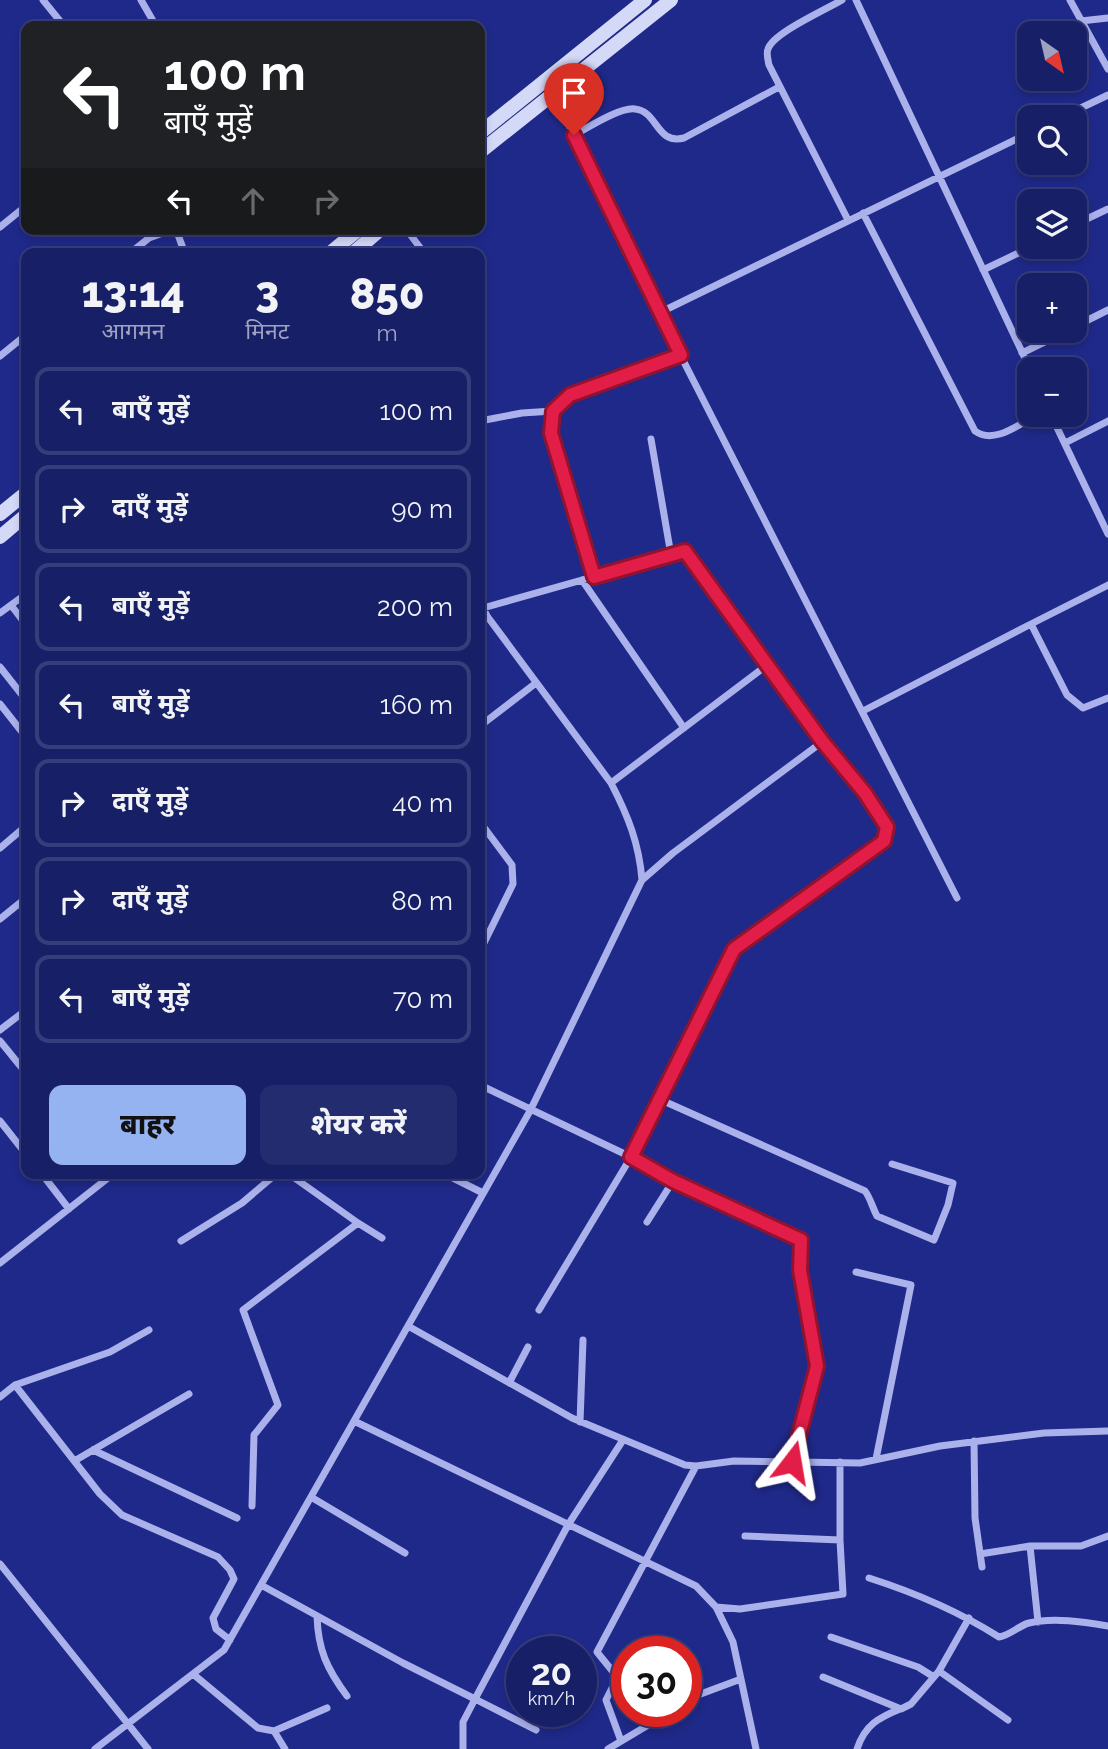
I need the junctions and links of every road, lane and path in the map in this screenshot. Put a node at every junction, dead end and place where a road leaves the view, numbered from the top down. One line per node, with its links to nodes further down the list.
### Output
1 (43, 0): 9 (street)
2 (141, 0): 10 (street)
3 (645, 0): 18 (main road)
4 (671, 0): 15 (main road)
5 (842, 0): 14 (street)
6 (856, 0): 22 (street)
7 (1070, 0): 11 (street)
8 (1108, 19): 11 (street)
9 (60, 21)
10 (153, 21)
11 (1081, 21)
12 (1087, 32): 13 (street)
13 (1108, 69)
14 (779, 87): 19 (street); 27 (street)
15 (554, 94): 19 (street); 21 (main road)
16 (1108, 95): 17 (street)
17 (1087, 105)
18 (485, 129)
19 (574, 135): 38 (street)
20 (1017, 139): 22 (street)
21 (485, 148)
22 (938, 176): 25 (street); 36 (street)
23 (1108, 209): 26 (street)
24 (21, 210): 28 (street)
25 (863, 213): 27 (street); 49 (street)
26 (1087, 219)
27 (848, 220): 38 (street)
28 (0, 227)
29 (158, 235): 32 (street)
30 (352, 235): 33 (main road)
31 (374, 235): 34 (main road)
32 (136, 248)
33 (336, 248)
34 (359, 248)
35 (1017, 254): 36 (street)
36 (983, 270): 42 (street)
37 (1108, 310): 39 (street)
38 (659, 313): 43 (street)
39 (1087, 320)
40 (21, 339): 44 (street)
41 (1042, 343): 42 (street)
42 (1022, 353): 45 (street)
43 (681, 355): 46 (street); 76 (street)
44 (0, 356)
45 (1024, 357)
46 (553, 411): 47 (street); 60 (street)
47 (485, 420)
48 (1108, 421): 52 (street)
49 (1017, 425)
50 (1057, 427): 52 (street)
51 (651, 439): 59 (street)
52 (1065, 443): 56 (street)
53 (21, 497): 54 (main road)
54 (0, 514)
55 (21, 519): 58 (main road)
56 (1105, 521): 57 (street)
57 (1108, 534)
58 (0, 537)
59 (671, 555): 60 (street); 70 (street)
60 (594, 577): 61 (street)
61 (582, 580): 65 (street); 78 (street)
62 (1108, 585): 69 (street)
63 (21, 598): 64 (street)
64 (11, 605): 66 (street); 68 (street)
65 (485, 611)
66 (0, 612)
67 (485, 616): 72 (street)
68 (21, 618)
69 (1031, 624): 74 (street); 76 (street)
70 (767, 665): 78 (street); 80 (street)
71 (0, 667): 73 (street)
72 (536, 683): 77 (street); 81 (street)
73 (21, 694)
74 (1108, 698)
75 (0, 704): 79 (street)
76 (863, 711): 86 (street)
77 (485, 722)
78 (684, 728): 81 (street)
79 (21, 731)
80 (822, 741): 85 (street); 95 (street)
81 (611, 783): 85 (street)
82 (485, 829): 89 (street)
83 (21, 830): 84 (street)
84 (0, 848)
85 (642, 880): 96 (street)
86 (957, 898)
87 (21, 902): 88 (street)
88 (0, 919)
89 (485, 941)
90 (21, 1014): 91 (street)
91 (0, 1030)
92 (0, 1041): 93 (street)
93 (21, 1067)
94 (485, 1088): 96 (street)
95 (659, 1099): 99 (street); 100 (street)
96 (530, 1111): 99 (street); 107 (street)
97 (0, 1121): 98 (street)
98 (21, 1148)
99 (631, 1157): 106 (street); 115 (street)
100 (892, 1164)
101 (46, 1179): 108 (street)
102 (106, 1179): 108 (street)
103 (270, 1179): 112 (street)
104 (296, 1179): 110 (street)
105 (454, 1179): 107 (street)
106 (673, 1181): 109 (street); 132 (street)
107 (483, 1193): 116 (street)
108 (69, 1209): 113 (street)
109 (648, 1222)
110 (358, 1223): 111 (street); 136 (street)
111 (382, 1238)
112 (181, 1241)
113 (2, 1259)
114 (856, 1272): 130 (street)
115 (539, 1310)
116 (408, 1326): 120 (street); 124 (street)
117 (149, 1330): 121 (street)
118 (583, 1340): 125 (street)
119 (527, 1347): 120 (street)
120 (509, 1383): 125 (street)
121 (15, 1385): 123 (street); 131 (street)
122 (189, 1394): 129 (street)
123 (0, 1397)
124 (354, 1421): 135 (street); 138 (street)
125 (580, 1422): 127 (street)
126 (1108, 1431): 128 (street)
127 (623, 1440): 134 (street); 138 (street)
128 (974, 1441): 130 (street); 144 (street)
129 (93, 1450): 131 (street); 137 (street)
130 (876, 1459): 133 (street)
131 (76, 1460): 156 (street)
132 (792, 1462): 133 (street); 134 (street)
133 (840, 1462): 141 (street)
134 (696, 1466): 145 (street)
135 (311, 1497): 143 (street); 149 (street)
136 (252, 1506)
137 (237, 1518)
138 (568, 1525): 145 (street); 163 (street)
139 (746, 1536): 141 (street)
140 (1108, 1536): 142 (street)
141 (841, 1540): 150 (street)
142 (1030, 1546): 144 (street); 153 (street)
143 (405, 1553)
144 (981, 1554): 147 (street)
145 (646, 1562): 150 (street); 171 (street)
146 (0, 1564): 167 (street)
147 (982, 1567)
148 (869, 1578): 152 (street)
149 (261, 1585): 151 (street); 156 (street)
150 (716, 1607): 160 (street)
151 (317, 1616): 162 (street); 163 (street)
152 (969, 1618): 153 (street); 158 (street)
153 (1038, 1622): 154 (street)
154 (1108, 1626)
155 (831, 1637): 158 (street)
156 (230, 1640): 157 (street)
157 (193, 1674): 167 (street); 170 (street)
158 (936, 1674): 165 (street); 166 (street)
159 (823, 1677): 165 (street)
160 (741, 1679): 161 (street); 177 (street)
161 (702, 1694)
162 (347, 1696)
163 (475, 1699): 169 (street); 175 (street)
164 (327, 1708): 170 (street)
165 (901, 1709): 178 (street)
166 (1008, 1720)
167 (128, 1723): 172 (street); 173 (street)
168 (645, 1727): 171 (street)
169 (536, 1730)
170 (274, 1731): 174 (street)
171 (621, 1741): 176 (street)
172 (95, 1749)
173 (148, 1749)
174 (285, 1749)
175 (463, 1749)
176 (608, 1749)
177 (757, 1749)
178 (857, 1749)

